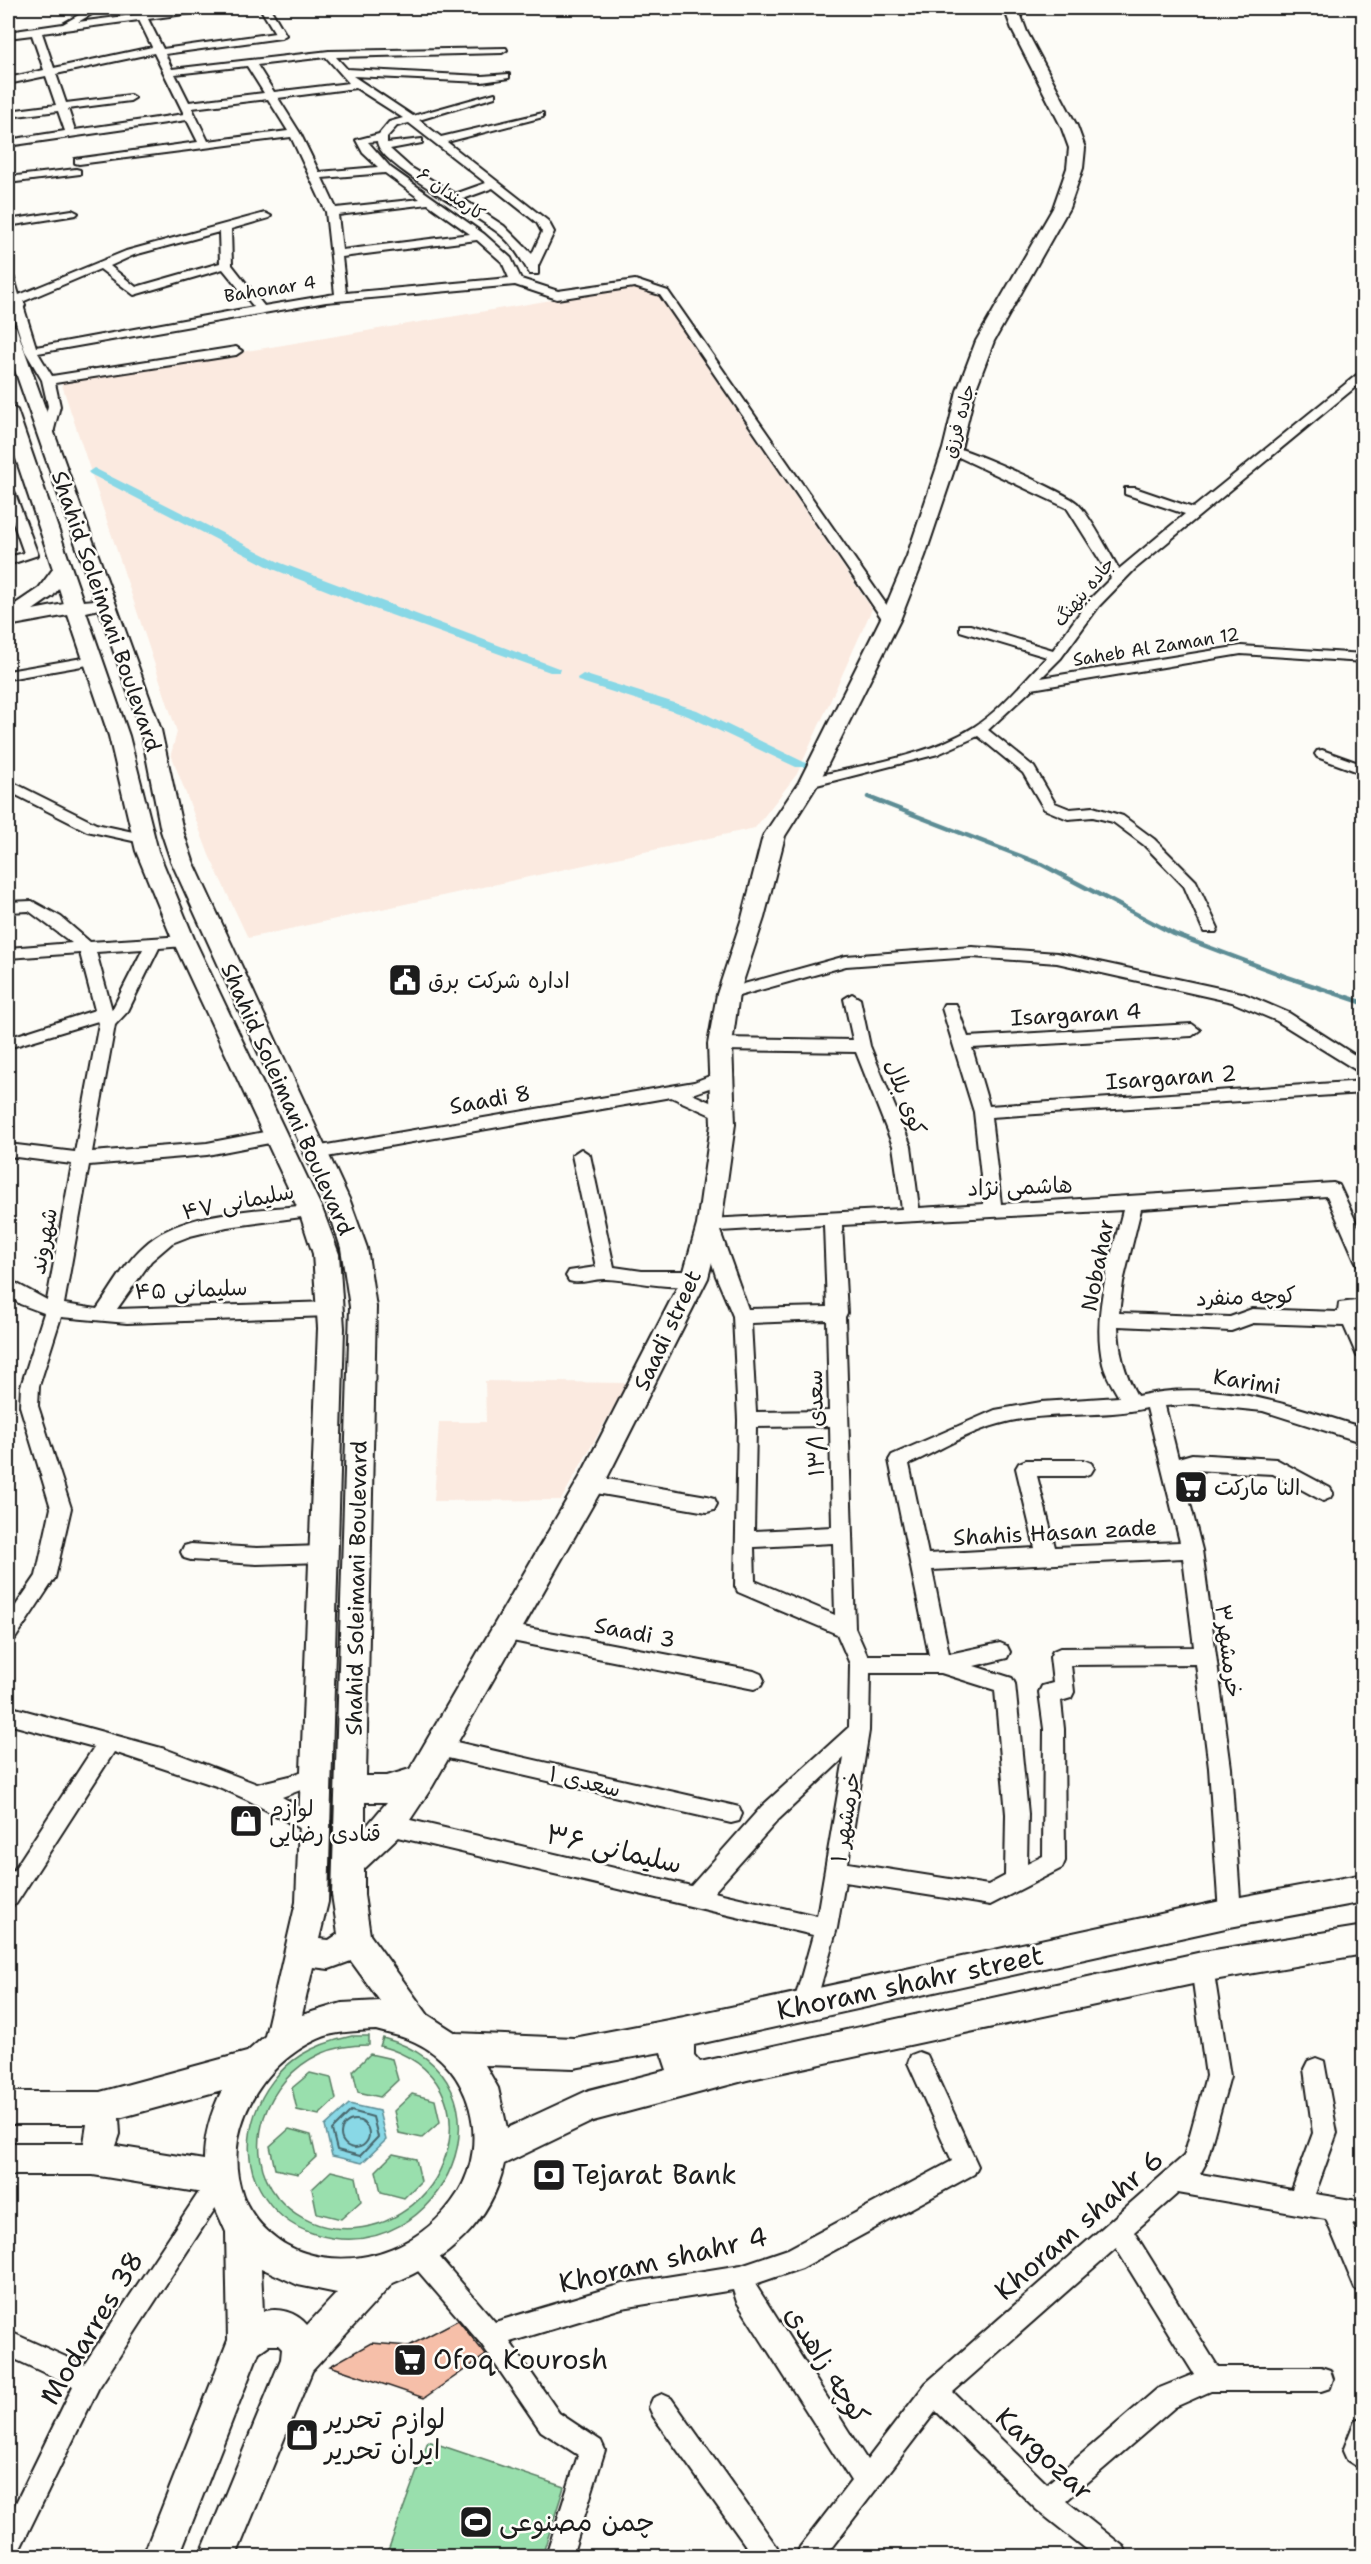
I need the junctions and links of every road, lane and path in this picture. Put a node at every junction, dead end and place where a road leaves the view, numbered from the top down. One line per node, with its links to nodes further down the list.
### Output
1 (97, 8): 6 (street)
2 (206, 8): 5 (street)
3 (265, 8): 10 (street)
4 (1011, 8): 64 (main road, جاده فرزق)
5 (142, 17): 6 (street); 10 (street)
6 (61, 28): 7 (street)
7 (36, 32): 8 (street); 15 (street)
8 (8, 35)
9 (502, 50): 11 (street)
10 (159, 51): 13 (street); 15 (street)
11 (329, 54): 12 (street); 14 (street)
12 (251, 64): 13 (street); 20 (street)
13 (169, 72): 24 (street)
14 (343, 72): 16 (street); 18 (street)
15 (51, 73): 17 (street); 23 (street)
16 (504, 76)
17 (8, 81)
18 (356, 85): 20 (street); 26 (street)
19 (491, 95): 26 (street)
20 (270, 96): 24 (street); 27 (street)
21 (130, 98): 23 (street)
22 (524, 104): 30 (street)
23 (62, 107): 25 (street); 28 (street)
24 (188, 111): 28 (street); 33 (street)
25 (8, 114)
26 (410, 118): 30 (street); 31 (street)
27 (295, 133): 33 (street); 35 (street)
28 (71, 134): 32 (street)
29 (418, 141): 31 (street)
30 (438, 141): 37 (street)
31 (382, 142): 34 (street, کارمندان ۶); 38 (street)
32 (8, 143)
33 (204, 144): 36 (street)
34 (387, 170): 35 (street); 39 (street, کارمندان ۶)
35 (316, 175): 40 (street)
36 (8, 180)
37 (494, 184): 38 (street); 49 (street)
38 (452, 199): 49 (street)
39 (428, 201): 40 (street); 45 (street, کارمندان ۶)
40 (332, 212): 46 (street)
41 (72, 213): 43 (street)
42 (266, 216): 44 (street)
43 (8, 223)
44 (225, 225): 47 (street); 48 (street)
45 (480, 236): 46 (street); 51 (street, کارمندان ۶)
46 (338, 254): 53 (street)
47 (102, 265): 48 (street); 54 (street)
48 (226, 265): 55 (street)
49 (532, 266): 52 (street)
50 (8, 278): 54 (street)
51 (516, 281): 52 (street); 53 (street, Bahonar 4)
52 (531, 285): 76 (street)
53 (341, 297): 55 (street, Bahonar 4)
54 (13, 304): 57 (street)
55 (261, 309): 57 (street, Bahonar 4)
56 (8, 327): 62 (main road, Shahid Soleimani Boulevard)
57 (31, 351): 60 (street)
58 (236, 351): 60 (street)
59 (1364, 372): 68 (street, جاده بنهنگ)
60 (48, 380): 62 (street)
61 (8, 414): 63 (main road, Shahid Soleimani Boulevard)
62 (46, 437): 73 (main road, Shahid Soleimani Boulevard)
63 (12, 441): 71 (main road, Shahid Soleimani Boulevard)
64 (952, 449): 72 (street); 76 (main road, جاده فرزق)
65 (8, 491): 67 (street)
66 (1130, 491): 68 (street)
67 (10, 510): 69 (street)
68 (1195, 513): 72 (street, جاده بنهنگ)
69 (31, 555): 70 (street); 71 (street)
70 (8, 561)
71 (61, 566): 74 (main road, Shahid Soleimani Boulevard); 75 (main road)
72 (1118, 578): 79 (street, جاده بنهنگ)
73 (106, 603): 74 (main road); 105 (main road, Shahid Soleimani Boulevard)
74 (76, 609): 75 (main road); 78 (main road, Shahid Soleimani Boulevard)
75 (8, 620): 78 (main road)
76 (890, 620): 86 (main road, جاده فرزق)
77 (964, 628): 79 (street)
78 (91, 651): 81 (street); 89 (main road, Shahid Soleimani Boulevard)
79 (1056, 655): 82 (street, جاده بنهنگ)
80 (1364, 658): 82 (street, Saheb Al Zaman 12)
81 (8, 675)
82 (1027, 685): 83 (street, جاده بنهنگ)
83 (978, 730): 86 (street, جاده بنهنگ); 91 (street)
84 (1322, 754): 85 (street)
85 (1364, 770)
86 (808, 782): 88 (main road, جاده فرزق)
87 (8, 793): 89 (street)
88 (774, 836): 96 (main road, Saadi street)
89 (142, 838): 92 (main road, Shahid Soleimani Boulevard)
90 (8, 907): 94 (street)
91 (1210, 928)
92 (184, 941): 93 (street); 107 (main road, Shahid Soleimani Boulevard)
93 (153, 944): 94 (street); 99 (street)
94 (87, 948): 95 (street); 99 (street, شهروند)
95 (8, 953)
96 (728, 994): 103 (main road, Saadi street); 106 (street)
97 (852, 999): 104 (street, کوی بلال)
98 (950, 1008): 102 (street)
99 (105, 1018): 101 (street); 117 (street, شهروند)
100 (1192, 1030): 102 (street, Isargaran 4)
101 (10, 1043)
102 (962, 1043): 111 (street)
103 (720, 1044): 104 (street); 108 (main road, Saadi street)
104 (862, 1046): 121 (street, کوی بلال)
105 (275, 1067): 107 (main road); 115 (main road, Shahid Soleimani Boulevard)
106 (1364, 1068)
107 (245, 1075): 113 (main road, Shahid Soleimani Boulevard)
108 (720, 1078): 110 (street, Saadi 8); 112 (main road, Saadi street)
109 (1364, 1087): 111 (street, Isargaran 2)
110 (672, 1091): 112 (street); 115 (street, Saadi 8)
111 (982, 1112): 120 (street)
112 (722, 1114): 123 (main road, Saadi street)
113 (275, 1136): 117 (street); 119 (main road, Shahid Soleimani Boulevard)
114 (8, 1150): 117 (street)
115 (315, 1153): 168 (main road, Shahid Soleimani Boulevard)
116 (581, 1155): 125 (street)
117 (83, 1159): 129 (street, شهروند)
118 (1134, 1203): 120 (street, هاشمی نژاد); 124 (street, هاشمی نژاد); 135 (street, Nobahar)
119 (311, 1210): 130 (main road, Shahid Soleimani Boulevard); 133 (street, سلیمانی ۴۷)
120 (993, 1210): 121 (street, هاشمی نژاد)
121 (911, 1213): 122 (street, هاشمی نژاد)
122 (833, 1217): 123 (street, هاشمی نژاد); 132 (street, سعدی ۱۳/۱)
123 (709, 1225): 127 (main road, Saadi street); 134 (street)
124 (1364, 1260)
125 (606, 1272): 126 (street); 127 (street)
126 (575, 1276)
127 (695, 1278): 144 (main road, Saadi street)
128 (8, 1286): 129 (street, سلیمانی ۴۵)
129 (54, 1309): 133 (street, سلیمانی ۴۵); 156 (street, شهروند)
130 (330, 1309): 133 (street, سلیمانی ۴۵); 151 (main road, Shahid Soleimani Boulevard)
131 (1353, 1311): 135 (street, کوچه منفرد); 136 (street)
132 (838, 1313): 134 (street); 139 (street, سعدی ۱۳/۱)
133 (102, 1316)
134 (742, 1316): 140 (street)
135 (1109, 1319): 138 (street, Nobahar)
136 (1364, 1351)
137 (1154, 1399): 138 (street, Karimi); 141 (street, Karimi); 142 (street, خرمشهر۳)
138 (1132, 1404): 153 (street, Karimi)
139 (837, 1418): 140 (street); 147 (street, سعدی ۱۳/۱)
140 (747, 1420): 148 (street)
141 (1364, 1436)
142 (1172, 1467): 145 (street); 149 (street, خرمشهر۳)
143 (1084, 1468): 152 (street)
144 (590, 1484): 146 (street); 155 (main road, Saadi street)
145 (1323, 1493)
146 (707, 1504)
147 (842, 1535): 148 (street); 154 (street, سعدی ۱۳/۱)
148 (744, 1539): 154 (street)
149 (1192, 1550): 152 (street, Shahis Hasan zade); 158 (street, خرمشهر۳)
150 (191, 1552): 151 (street)
151 (323, 1554): 166 (main road, Shahid Soleimani Boulevard)
152 (1047, 1555): 153 (street, Shahis Hasan zade)
153 (920, 1563): 160 (street)
154 (845, 1628): 159 (street, خرمشهر ۱)
155 (507, 1632): 161 (street, Saadi 3); 165 (main road, Saadi street)
156 (8, 1633)
157 (1000, 1652): 160 (street)
158 (1204, 1655): 175 (street); 179 (street, خرمشهر۳)
159 (860, 1664): 160 (street); 163 (street, خرمشهر ۱)
160 (941, 1664): 175 (street)
161 (754, 1680)
162 (8, 1716): 164 (street)
163 (859, 1731): 174 (street, خرمشهر ۱); 178 (street)
164 (115, 1744): 169 (street); 177 (street)
165 (439, 1747): 167 (main road, Saadi street); 170 (street, سعدی ۱)
166 (318, 1774): 169 (street); 172 (main road, Shahid Soleimani Boulevard)
167 (421, 1778): 168 (main road); 171 (main road, Saadi street)
168 (352, 1787): 173 (main road, Shahid Soleimani Boulevard)
169 (256, 1793): 172 (street)
170 (731, 1814)
171 (389, 1825): 173 (main road, Saadi street); 178 (street, سلیمانی ۳۶)
172 (315, 1827): 183 (main road, Shahid Soleimani Boulevard)
173 (350, 1863): 181 (main road, Shahid Soleimani Boulevard)
174 (837, 1871): 175 (street); 180 (street, خرمشهر ۱)
175 (1016, 1880)
176 (1364, 1888): 179 (main road, Khoram shahr street)
177 (8, 1897)
178 (696, 1897): 180 (street, سلیمانی ۳۶)
179 (1230, 1913): 185 (main road, Khoram shahr street)
180 (826, 1928): 185 (street, خرمشهر ۱)
181 (355, 1940): 183 (main road); 186 (main road, Shahid Soleimani Boulevard)
182 (1364, 1940): 184 (main road, Khoram shahr street)
183 (303, 1946): 189 (main road, Shahid Soleimani Boulevard)
184 (1202, 1967): 192 (main road, Khoram shahr street); 199 (street, Khoram shahr 6)
185 (804, 2006): 187 (main road, Khoram shahr street)
186 (415, 2023): 188 (main road); 189 (main road)
187 (684, 2032): 188 (main road, Khoram shahr street); 192 (main road)
188 (454, 2048): 195 (main road)
189 (267, 2055): 194 (main road); 198 (main road)
190 (920, 2063): 207 (street, Khoram shahr 4)
191 (1316, 2069): 200 (street)
192 (695, 2077): 195 (main road, Khoram shahr street)
193 (8, 2108): 194 (main road)
194 (100, 2108): 197 (main road)
195 (490, 2153): 205 (main road)
196 (8, 2159): 197 (main road)
197 (93, 2159): 198 (main road)
198 (221, 2180): 203 (main road); 215 (street, Modarres 38)
199 (1176, 2181): 200 (street); 204 (street, Khoram shahr 6)
200 (1300, 2201): 201 (street)
201 (1334, 2209): 202 (street); 208 (street)
202 (1364, 2214)
203 (243, 2229): 206 (main road); 210 (main road)
204 (1119, 2230): 213 (street); 216 (street, Khoram shahr 6)
205 (422, 2255): 206 (main road); 209 (street)
206 (381, 2272): 212 (main road)
207 (741, 2277): 209 (street, Khoram shahr 4); 220 (street, کوچه زاهدی)
208 (1364, 2280)
209 (491, 2336): 225 (street)
210 (246, 2340): 212 (main road); 223 (main road)
211 (8, 2343): 215 (street)
212 (299, 2359): 224 (main road)
213 (1210, 2379): 214 (street); 221 (street)
214 (1322, 2379)
215 (89, 2380): 222 (street, Modarres 38)
216 (934, 2392): 220 (street, Khoram shahr 6); 221 (street, Kargozar)
217 (662, 2407): 226 (street)
218 (1364, 2428): 219 (street)
219 (1364, 2458)
220 (867, 2483): 227 (street, Khoram shahr 6)
221 (1046, 2501): 228 (street, Kargozar)
222 (8, 2546)
223 (160, 2556)
224 (219, 2556)
225 (559, 2556)
226 (768, 2556)
227 (809, 2556)
228 (1115, 2556)

